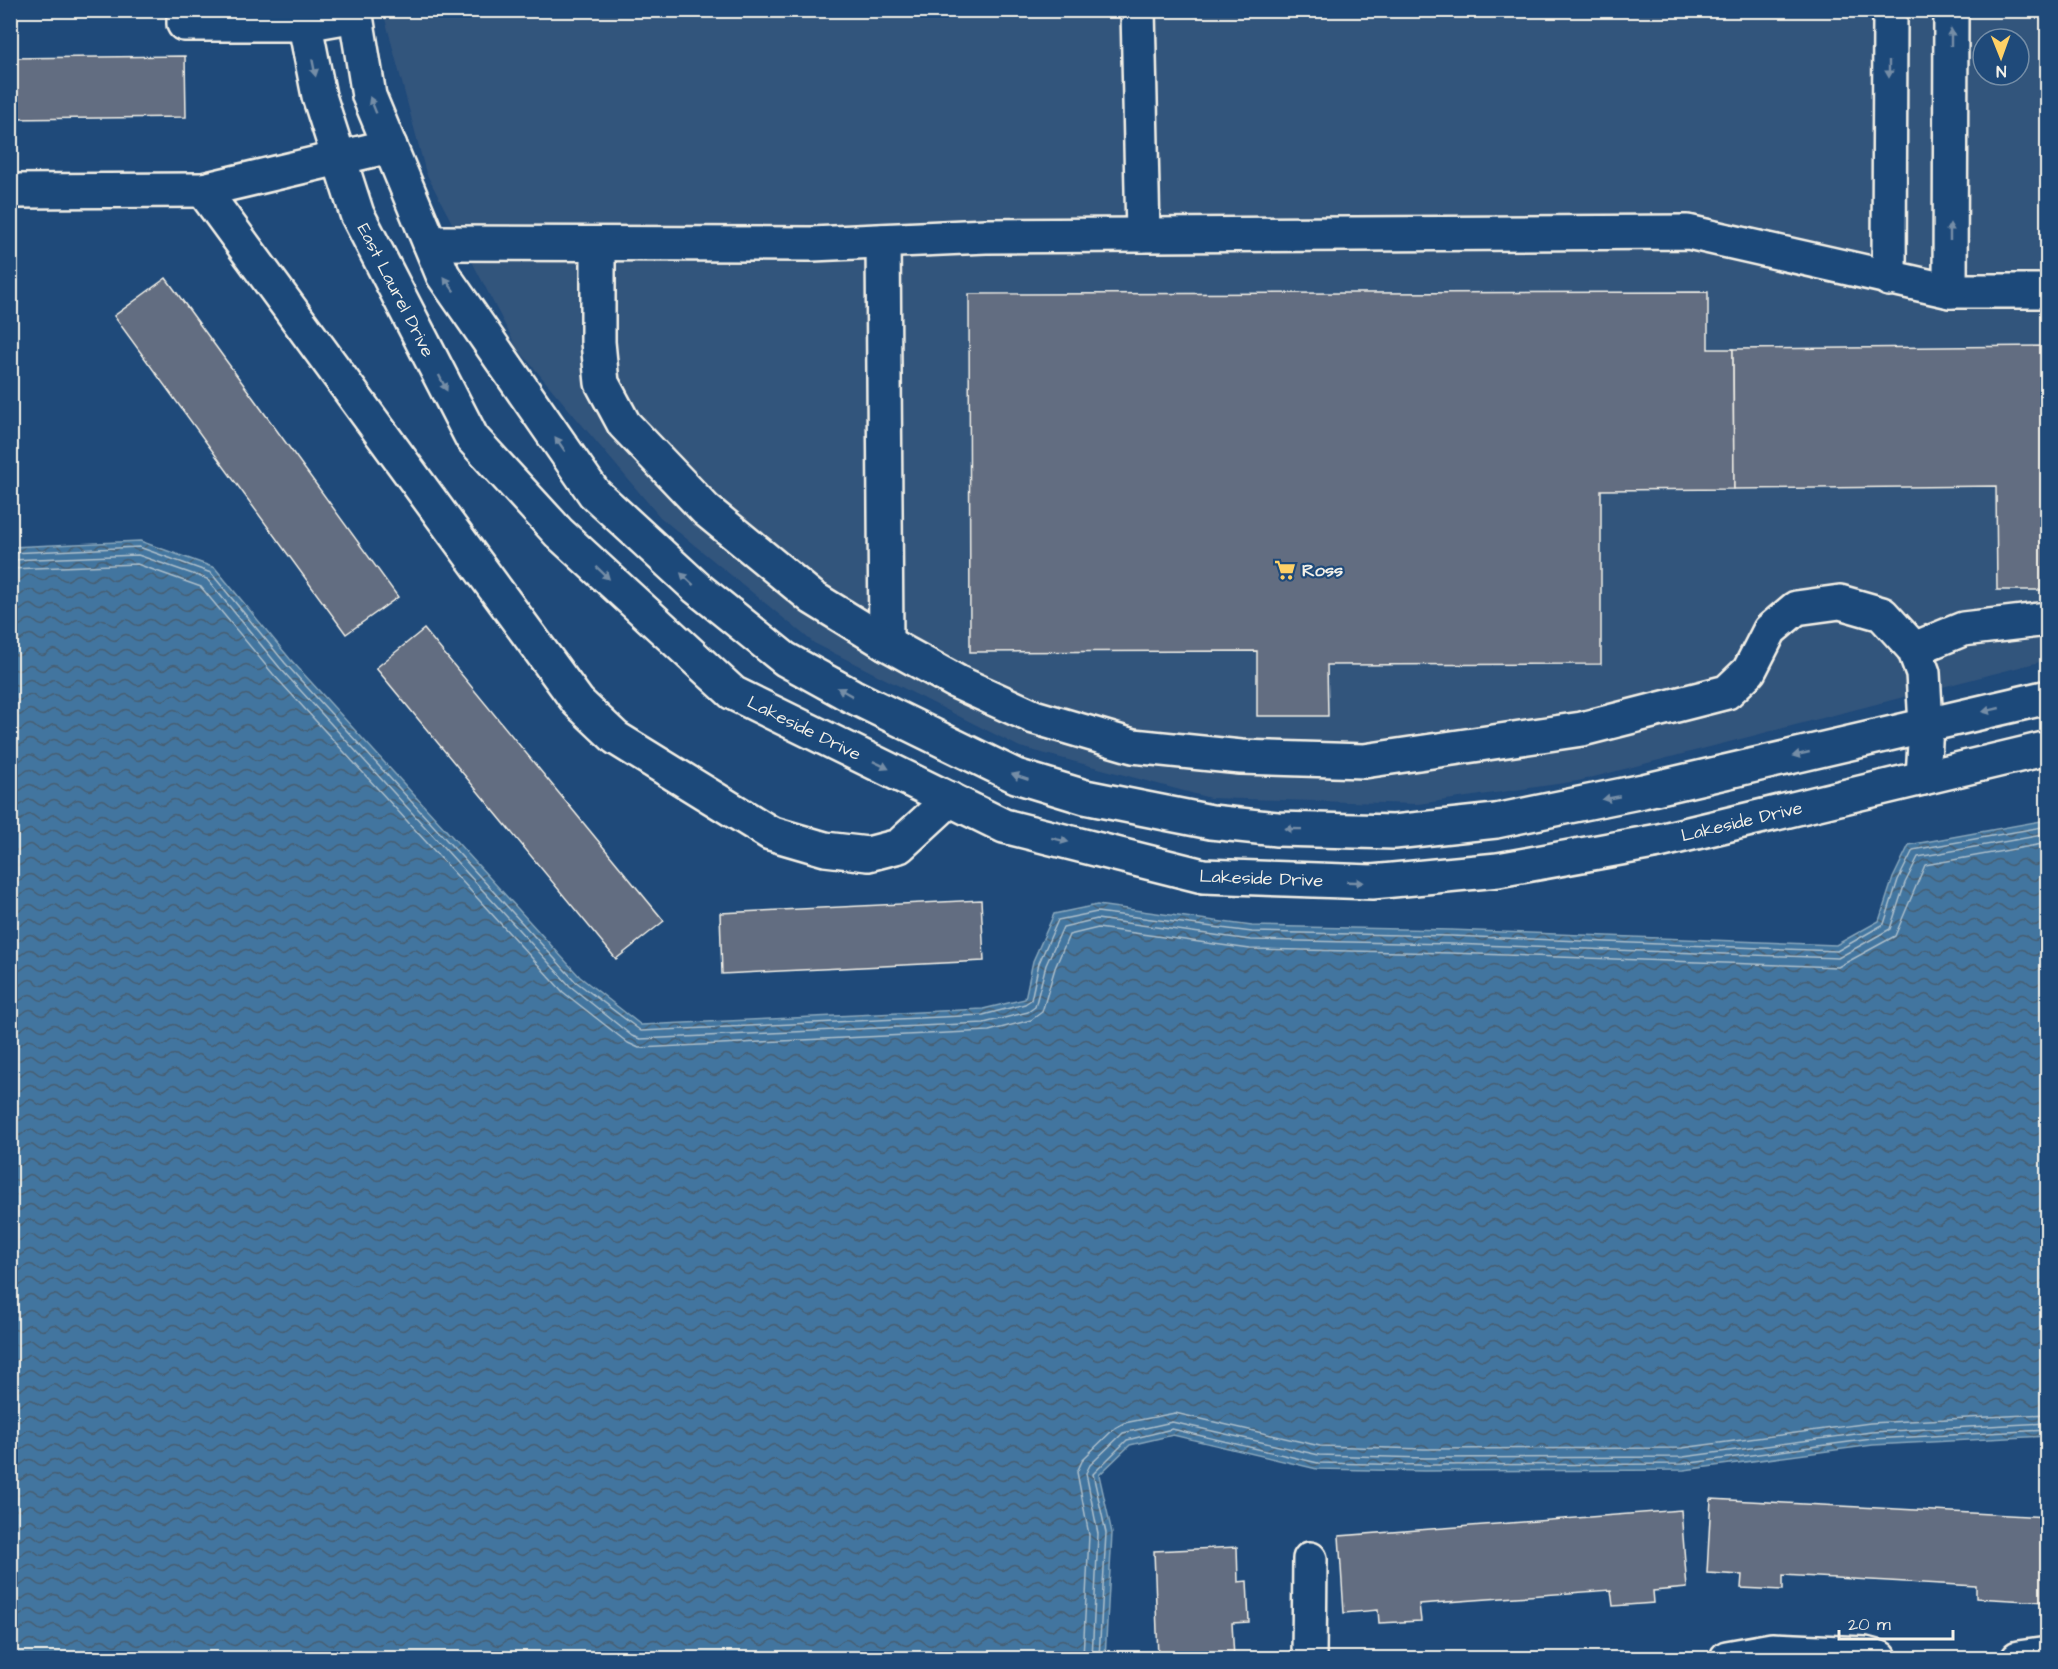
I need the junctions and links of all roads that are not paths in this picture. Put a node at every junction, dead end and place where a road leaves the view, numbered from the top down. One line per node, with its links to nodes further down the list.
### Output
1 (184, 10): 6 (street)
2 (1138, 10): 11 (street)
3 (1890, 10): 15 (street, one-way to 15)
4 (1951, 10): 16 (street, one-way to 4)
5 (355, 13): 6 (street); 7 (street, one-way to 5)
6 (304, 17): 8 (street, East Laurel Drive, one-way to 8)
7 (390, 146): 8 (street); 13 (street)
8 (340, 159): 9 (street); 18 (street, East Laurel Drive, one-way to 18)
9 (203, 190): 10 (street); 26 (street)
10 (10, 191)
11 (1143, 235): 12 (street); 15 (street)
12 (883, 241): 14 (street); 20 (street)
13 (430, 243): 14 (street); 23 (street, one-way to 13)
14 (598, 244): 20 (street)
15 (1889, 279): 16 (street)
16 (1950, 291): 17 (street)
17 (2048, 291)
18 (559, 533): 26 (street, Lakeside Drive, one-way to 26)
19 (2048, 619): 21 (street)
20 (886, 643): 21 (street)
21 (1914, 649): 23 (street)
22 (2048, 697): 23 (street, one-way to 23)
23 (1926, 725): 25 (street)
24 (2048, 748): 25 (street, Lakeside Drive)
25 (1923, 778): 26 (street, Lakeside Drive, one-way to 25)
26 (950, 799)
27 (1310, 1559): 29 (street)
28 (2048, 1654): 32 (street)
29 (1309, 1659)
30 (1727, 1659): 31 (street)
31 (1880, 1659)
32 (2018, 1659)

